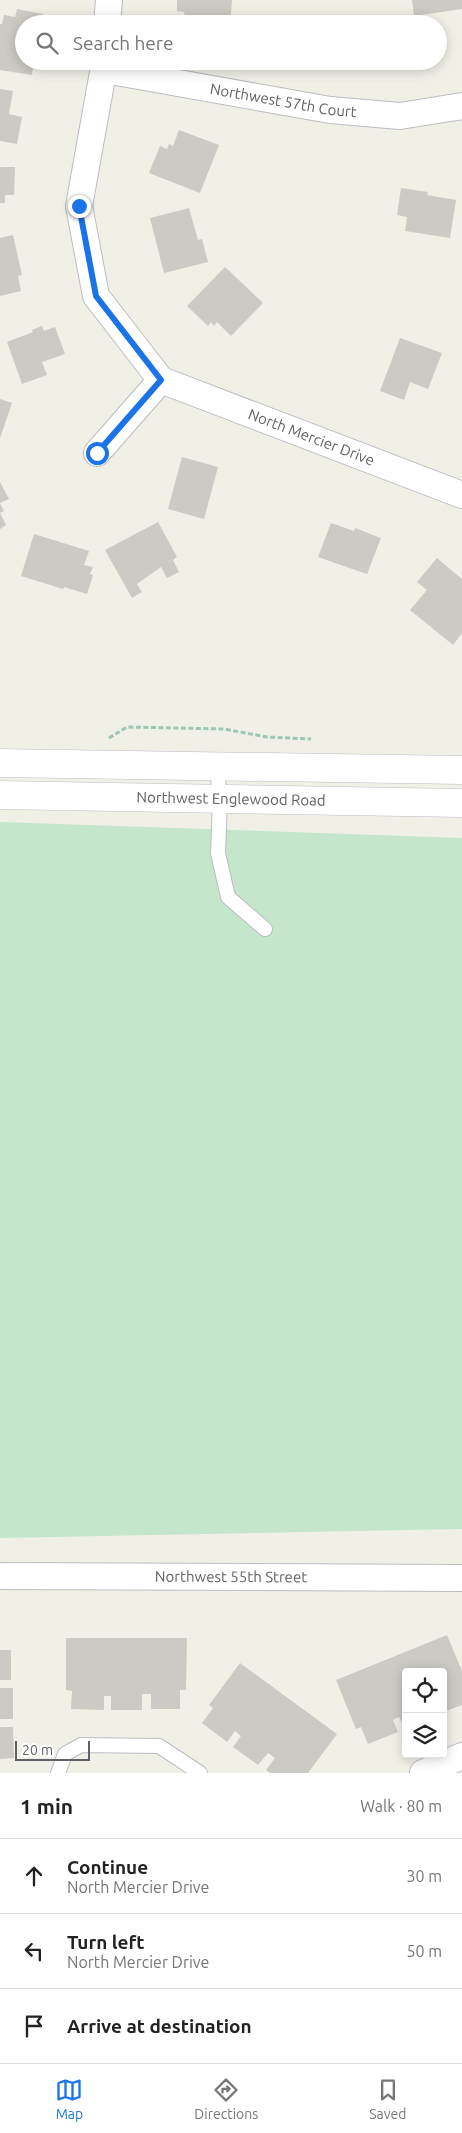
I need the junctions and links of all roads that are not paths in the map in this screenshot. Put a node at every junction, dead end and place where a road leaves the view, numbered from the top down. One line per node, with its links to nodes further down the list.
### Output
1 (109, 0): 2 (street)
2 (108, 15)
3 (104, 70): 6 (street)
4 (125, 70): 5 (street, Northwest 57th Court)
5 (462, 106)
6 (161, 380): 7 (street); 8 (street, North Mercier Drive)
7 (97, 453)
8 (462, 495)
9 (0, 763): 10 (main road)
10 (217, 766): 11 (main road); 13 (lane)
11 (462, 770)
12 (0, 795): 13 (main road, Northwest Englewood Road)
13 (220, 800): 14 (main road, Northwest Englewood Road); 15 (lane)
14 (462, 803)
15 (265, 929)
16 (0, 1576): 17 (street, Northwest 55th Street)
17 (462, 1578)
18 (462, 1756): 21 (street)
19 (58, 1773): 20 (lane)
20 (200, 1773)
21 (424, 1773)

